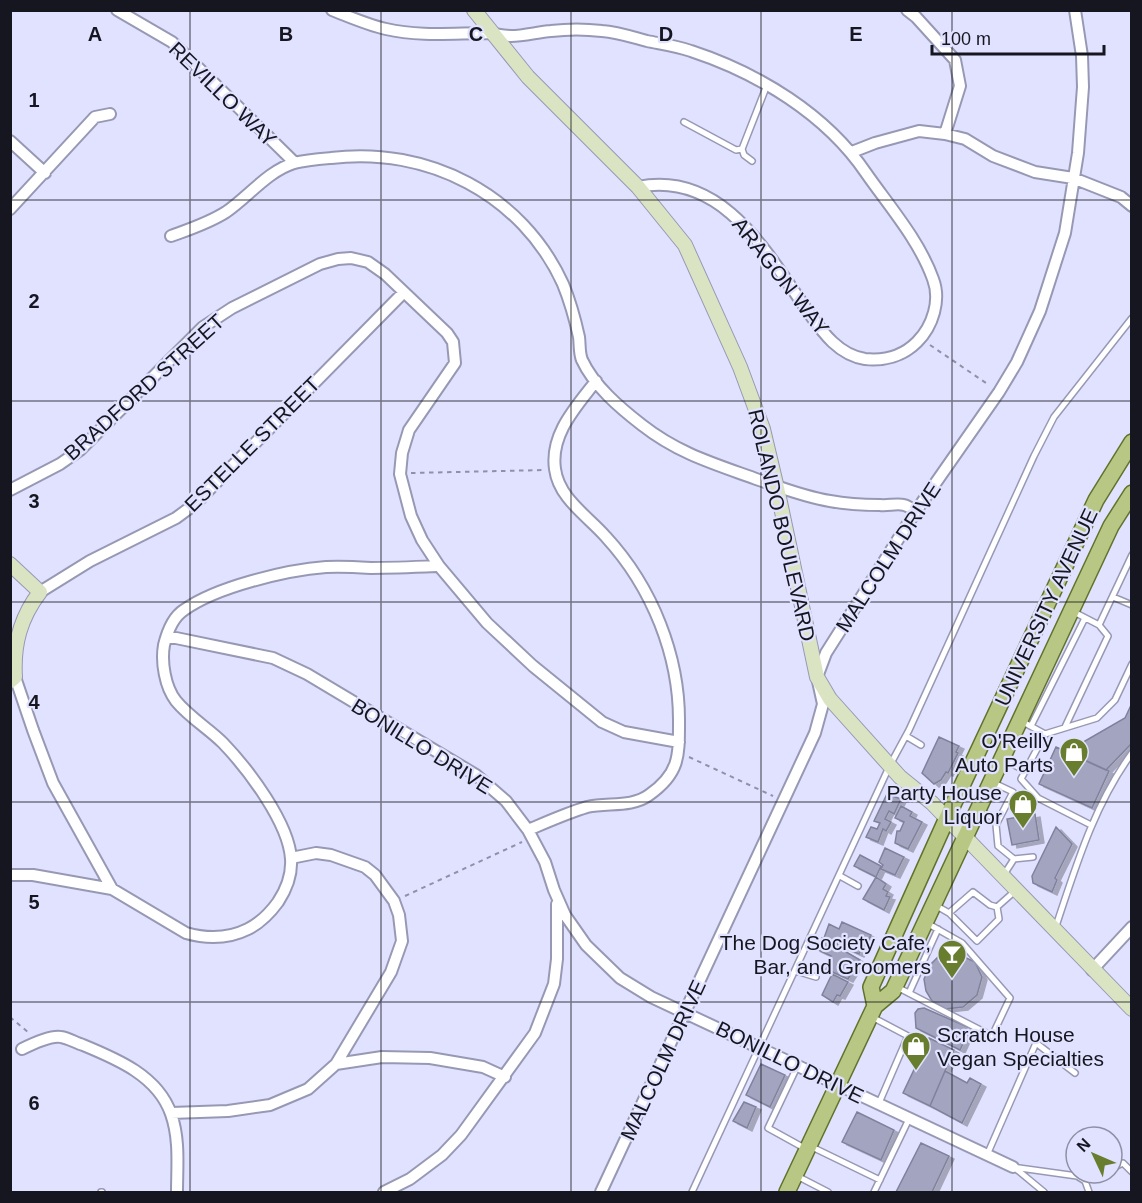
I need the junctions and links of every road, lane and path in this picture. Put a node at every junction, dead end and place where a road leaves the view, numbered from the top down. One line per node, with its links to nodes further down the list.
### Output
1 (117, 10): 15 (street, REVILLO WAY)
2 (332, 10): 6 (street)
3 (474, 10): 6 (street, ROLANDO BOULEVARD)
4 (907, 10): 10 (street)
5 (1075, 10): 17 (street, MALCOLM DRIVE)
6 (491, 33): 7 (street); 18 (street, ROLANDO BOULEVARD)
7 (767, 84): 12 (lane); 13 (street)
8 (110, 114): 16 (street)
9 (684, 122): 12 (lane)
10 (945, 134): 13 (street); 17 (street)
11 (10, 141): 16 (street)
12 (742, 149): 14 (lane)
13 (852, 152): 24 (street)
14 (752, 161)
15 (295, 163): 21 (street); 25 (street)
16 (45, 173): 20 (street)
17 (1073, 178): 19 (street); 26 (street, MALCOLM DRIVE)
18 (638, 186): 24 (street, ARAGON WAY); 30 (street, ROLANDO BOULEVARD)
19 (1131, 206)
20 (10, 209)
21 (171, 236)
22 (403, 293): 29 (street, BRADFORD STREET); 31 (street, BRADFORD STREET); 37 (street, ESTELLE STREET)
23 (1131, 318): 50 (lane)
24 (921, 339): 26 (path)
25 (596, 381): 28 (street); 30 (street)
26 (999, 392): 33 (street, MALCOLM DRIVE)
27 (1131, 442): 60 (main road, UNIVERSITY AVENUE)
28 (555, 470): 29 (path); 52 (street)
29 (400, 474): 36 (street)
30 (777, 488): 33 (street); 45 (street, ROLANDO BOULEVARD)
31 (10, 490)
32 (1131, 493): 40 (main road, UNIVERSITY AVENUE)
33 (916, 511): 45 (street, MALCOLM DRIVE)
34 (1131, 555): 38 (lane)
35 (10, 564): 37 (street)
36 (439, 566): 43 (street); 52 (street)
37 (40, 592): 46 (street, ESTELLE STREET)
38 (1113, 597): 39 (lane); 42 (lane)
39 (1131, 605)
40 (1071, 611): 41 (lane); 47 (main road, UNIVERSITY AVENUE)
41 (1085, 618): 42 (lane); 47 (lane)
42 (1099, 625): 48 (lane)
43 (166, 638): 63 (street, BONILLO DRIVE); 66 (street)
44 (1131, 664): 48 (lane)
45 (817, 677): 55 (street, ROLANDO BOULEVARD); 58 (street, MALCOLM DRIVE)
46 (13, 679): 72 (street)
47 (1025, 723): 49 (lane); 54 (main road, UNIVERSITY AVENUE)
48 (1065, 727): 49 (lane)
49 (1045, 734): 56 (lane)
50 (906, 736): 51 (lane); 55 (lane)
51 (921, 745)
52 (678, 747): 58 (path); 63 (street)
53 (1131, 753): 62 (lane)
54 (1001, 758): 56 (lane); 57 (main road, UNIVERSITY AVENUE)
55 (890, 765): 60 (street, ROLANDO BOULEVARD); 69 (lane)
56 (1026, 771): 62 (lane)
57 (990, 781): 59 (main road, UNIVERSITY AVENUE); 61 (lane)
58 (784, 801): 88 (street, MALCOLM DRIVE)
59 (977, 810): 61 (lane); 64 (main road, UNIVERSITY AVENUE)
60 (947, 820): 64 (street, ROLANDO BOULEVARD); 87 (main road, UNIVERSITY AVENUE)
61 (998, 820): 67 (lane)
62 (1091, 825): 81 (lane)
63 (530, 834): 73 (street, BONILLO DRIVE); 75 (path)
64 (964, 838): 70 (street, ROLANDO BOULEVARD); 76 (main road, UNIVERSITY AVENUE)
65 (1033, 857): 67 (lane)
66 (291, 858): 72 (street); 75 (street)
67 (1014, 859): 70 (lane)
68 (10, 875): 72 (street)
69 (840, 876): 71 (lane); 82 (lane)
70 (1002, 878): 74 (street, ROLANDO BOULEVARD)
71 (858, 886)
72 (112, 889)
73 (554, 890): 88 (street, BONILLO DRIVE); 96 (street)
74 (1015, 891): 77 (lane); 81 (street, ROLANDO BOULEVARD)
75 (394, 901): 93 (street)
76 (934, 904): 78 (lane); 79 (main road, UNIVERSITY AVENUE)
77 (997, 907): 78 (lane); 78 (lane)
78 (949, 913)
79 (932, 926): 85 (main road, UNIVERSITY AVENUE); 85 (lane)
80 (1131, 927): 83 (street)
81 (1054, 931): 83 (street, ROLANDO BOULEVARD)
82 (796, 970): 84 (lane); 91 (lane)
83 (1092, 970): 86 (street, ROLANDO BOULEVARD)
84 (816, 977)
85 (902, 990): 87 (main road, UNIVERSITY AVENUE)
86 (1131, 1009)
87 (873, 1011): 97 (main road, UNIVERSITY AVENUE); 98 (lane)
88 (686, 1012): 91 (street, BONILLO DRIVE); 109 (street, MALCOLM DRIVE)
89 (10, 1017): 90 (path)
90 (39, 1042): 92 (street); 99 (street)
91 (760, 1048): 94 (street, BONILLO DRIVE); 110 (lane)
92 (22, 1049)
93 (336, 1064): 96 (street); 99 (street)
94 (797, 1066): 97 (street, BONILLO DRIVE); 101 (lane)
95 (1076, 1073): 102 (lane)
96 (504, 1077): 108 (street)
97 (837, 1086): 98 (street, BONILLO DRIVE); 101 (main road, UNIVERSITY AVENUE)
98 (878, 1105): 100 (street, BONILLO DRIVE)
99 (171, 1113): 107 (street)
100 (909, 1119): 102 (street, BONILLO DRIVE); 106 (lane)
101 (808, 1147): 105 (main road, UNIVERSITY AVENUE); 106 (lane)
102 (987, 1155): 103 (street, BONILLO DRIVE)
103 (1013, 1167): 104 (lane); 114 (lane)
104 (1064, 1174)
105 (795, 1175): 111 (main road, UNIVERSITY AVENUE); 112 (lane)
106 (880, 1180): 113 (lane)
107 (177, 1192)
108 (384, 1192)
109 (601, 1192)
110 (692, 1192)
111 (788, 1192)
112 (828, 1192)
113 (874, 1192)
114 (1044, 1192)

